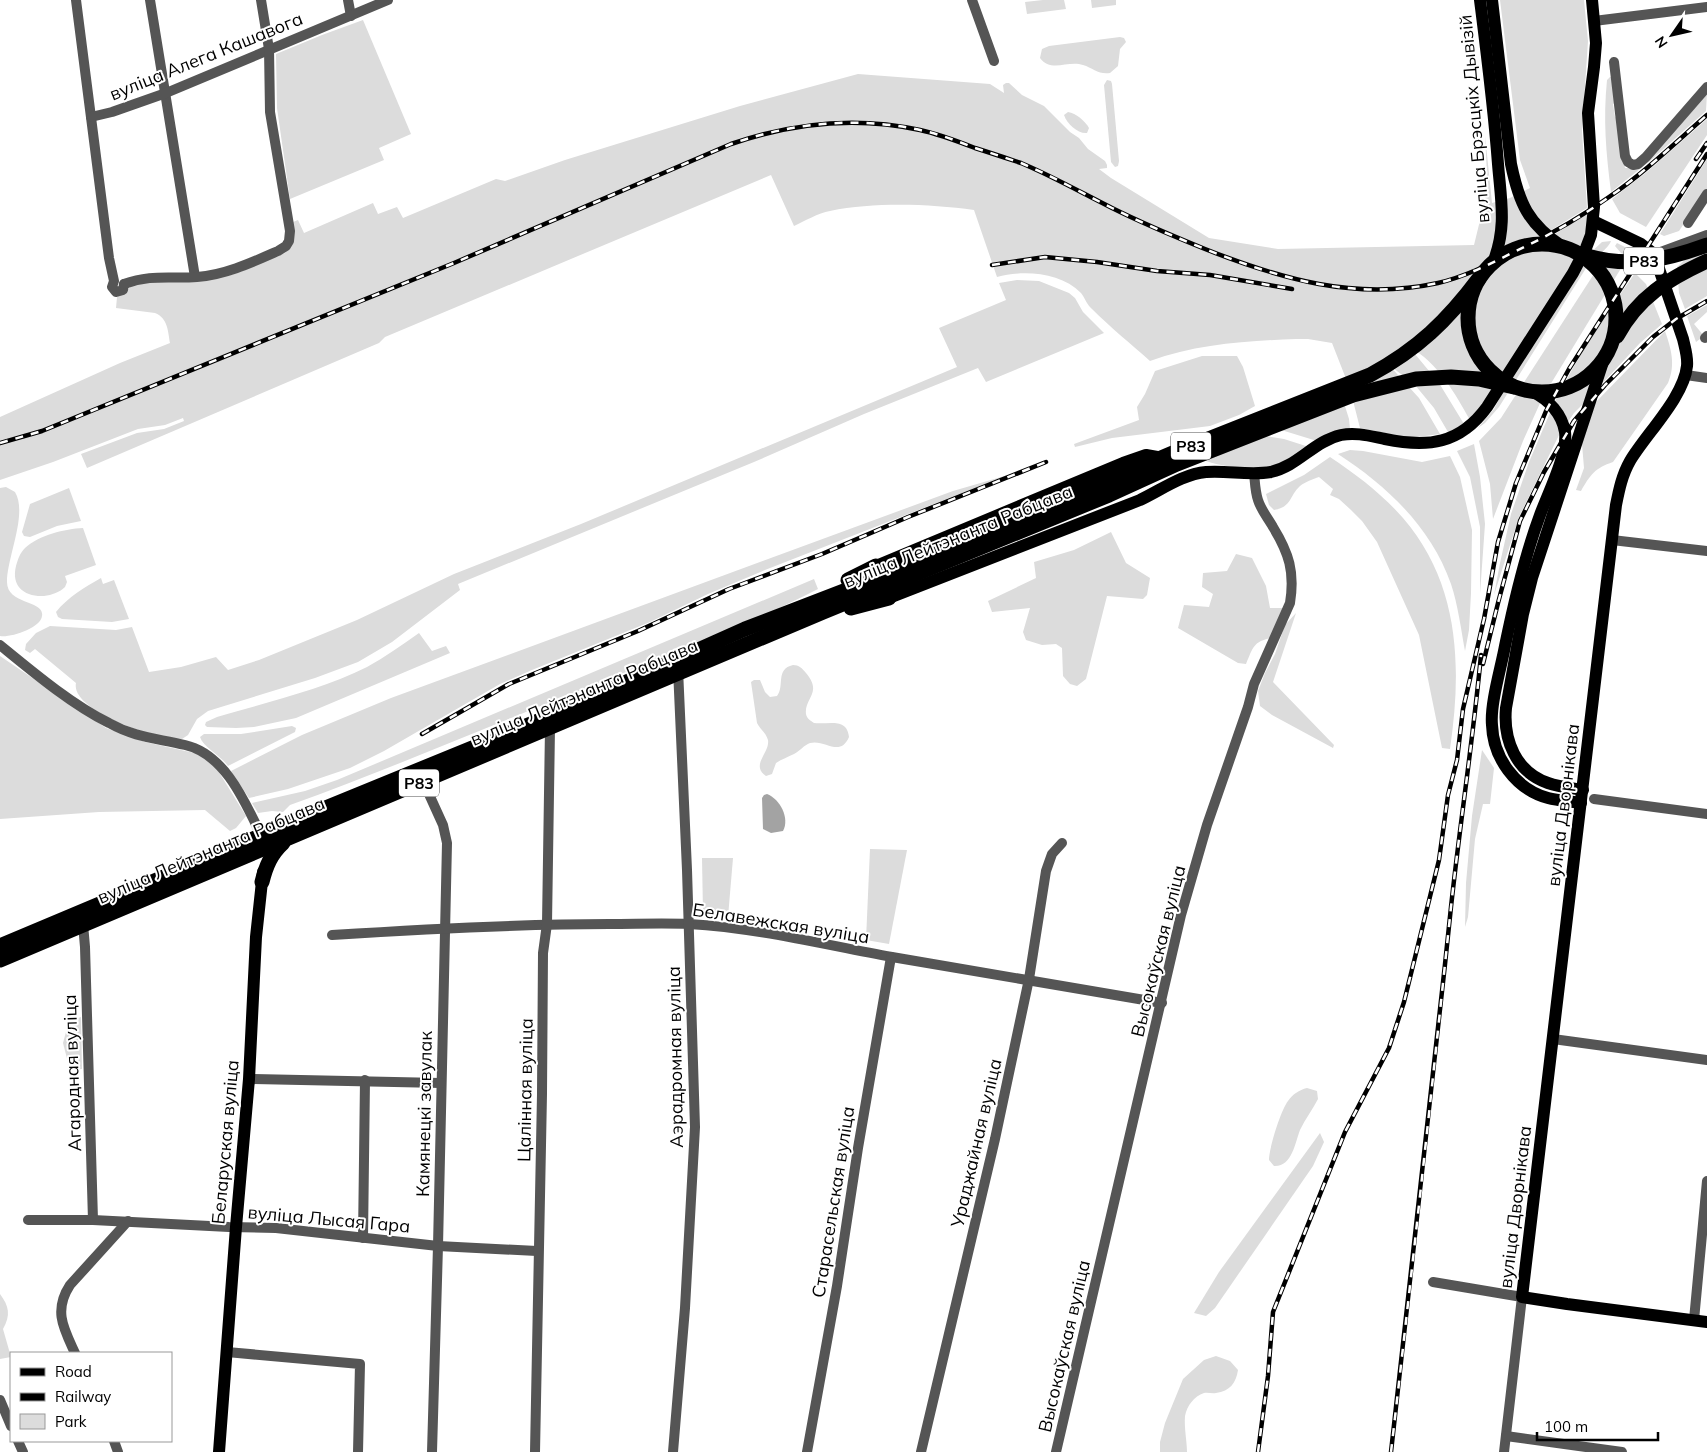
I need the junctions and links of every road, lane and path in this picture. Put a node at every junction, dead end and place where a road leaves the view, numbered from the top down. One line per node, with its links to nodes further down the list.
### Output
1 (76, 0): 18 (street)
2 (150, 0): 17 (street)
3 (261, 0): 13 (street)
4 (348, 0): 11 (street)
5 (388, 0): 11 (street, вуліца Алега Кашавога)
6 (972, 0): 14 (street)
7 (1480, 0): 28 (main road, вуліца Брэсцкіх Дывізій)
8 (1492, 0): 24 (main road, вуліца Брэсцкіх Дывізій)
9 (1592, 0): 12 (main road)
10 (1707, 7): 12 (street)
11 (351, 16): 13 (street, вуліца Алега Кашавога)
12 (1594, 21): 20 (main road)
13 (269, 49): 17 (street, вуліца Алега Кашавога); 29 (street)
14 (994, 62)
15 (1614, 62): 16 (street)
16 (1707, 87)
17 (166, 93): 18 (street, вуліца Алега Кашавога); 29 (street)
18 (91, 117): 29 (street)
19 (1707, 194): 21 (street)
20 (1593, 221): 26 (main road); 38 (main road)
21 (1688, 222)
22 (1707, 235): 26 (street)
23 (1707, 245): 25 (highway, Р83)
24 (1563, 246): 25 (highway, Р83); 28 (highway, Р83)
25 (1580, 254): 31 (highway, Р83)
26 (1654, 254): 33 (main road, вуліца Дворнікава)
27 (1707, 261): 31 (highway, Р83)
28 (1493, 263): 30 (highway, Р83)
29 (196, 277)
30 (1480, 277): 35 (highway, Р83); 44 (highway, вуліца Лейтэнанта Рабцава / Р83)
31 (1612, 344): 32 (highway, Р83)
32 (1603, 362): 36 (highway, Р83); 49 (main road)
33 (1686, 375): 34 (street); 42 (main road, вуліца Дворнікава)
34 (1707, 378)
35 (1514, 387): 36 (highway, Р83); 44 (highway, вуліца Лейтэнанта Рабцава / Р83)
36 (1533, 392): 49 (main road)
37 (1123, 463): 38 (main road, вуліца Лейтэнанта Рабцава); 39 (main road, вуліца Лейтэнанта Рабцава); 40 (main road)
38 (1254, 473): 40 (main road, вуліца Лейтэнанта Рабцава); 66 (street, Высокаўская вуліца)
39 (1079, 480): 41 (main road); 44 (main road, вуліца Лейтэнанта Рабцава)
40 (1140, 500): 41 (main road, вуліца Лейтэнанта Рабцава)
41 (1092, 517): 44 (main road, вуліца Лейтэнанта Рабцава)
42 (1612, 540): 43 (street); 49 (main road, вуліца Дворнікава)
43 (1707, 551)
44 (880, 583): 46 (highway, вуліца Лейтэнанта Рабцава / Р83); 46 (highway, вуліца Лейтэнанта Рабцава / Р83)
45 (0, 646): 53 (street, вуліца Лейтэнанта Рабцава)
46 (678, 667): 47 (highway, вуліца Лейтэнанта Рабцава / Р83); 53 (highway, вуліца Лейтэнанта Рабцава / Р83); 59 (street, Аэрадромная вуліца)
47 (550, 728): 48 (highway, вуліца Лейтэнанта Рабцава / Р83); 58 (street, Цалінная вуліца)
48 (424, 781): 52 (highway, вуліца Лейтэнанта Рабцава / Р83); 60 (street, Камянецкі завулак)
49 (1582, 796): 67 (main road, вуліца Дворнікава)
50 (1594, 799): 51 (street)
51 (1707, 814)
52 (288, 839): 53 (highway, вуліца Лейтэнанта Рабцава / Р83); 56 (highway)
53 (263, 842): 55 (highway, вуліца Лейтэнанта Рабцава / Р83); 56 (main road, Беларуская вуліца); 62 (highway, вуліца Лейтэнанта Рабцава / Р83)
54 (1062, 843): 65 (street, Ураджайная вуліца)
55 (231, 863): 56 (highway); 57 (highway, вуліца Лейтэнанта Рабцава / Р83)
56 (262, 882): 69 (main road, Беларуская вуліца)
57 (82, 924): 64 (highway, вуліца Лейтэнанта Рабцава / Р83); 74 (street, Агародная вуліца)
58 (546, 924): 59 (street, Белавежская вуліца); 60 (street, Белавежская вуліца); 79 (street, Цалінная вуліца)
59 (688, 924): 63 (street, Белавежская вуліца); 93 (street, Аэрадромная вуліца)
60 (445, 928): 61 (street, Белавежская вуліца); 71 (street, Камянецкі завулак)
61 (332, 935)
62 (0, 946)
63 (891, 957): 65 (street, Белавежская вуліца); 94 (street, Старасельская вуліца)
64 (0, 960)
65 (1029, 979): 66 (street, Белавежская вуліца); 95 (street, Ураджайная вуліца)
66 (1162, 1003): 96 (street, Высокаўская вуліца)
67 (1553, 1039): 68 (street); 81 (main road, вуліца Дворнікава)
68 (1707, 1060)
69 (249, 1079): 70 (street); 76 (main road, Беларуская вуліца)
70 (365, 1080): 71 (street); 77 (street)
71 (441, 1083): 78 (street, Камянецкі завулак)
72 (1707, 1181): 82 (street)
73 (28, 1220): 74 (street, вуліца Лысая Гара)
74 (92, 1220): 75 (street, вуліца Лысая Гара)
75 (128, 1221): 76 (street, вуліца Лысая Гара); 84 (street)
76 (236, 1227): 77 (street, вуліца Лысая Гара); 85 (main road, Беларуская вуліца)
77 (363, 1238): 78 (street, вуліца Лысая Гара)
78 (438, 1246): 79 (street, вуліца Лысая Гара); 91 (street, Камянецкі завулак)
79 (537, 1251): 92 (street, Цалінная вуліца)
80 (1433, 1282): 81 (street)
81 (1522, 1296): 82 (main road); 88 (street, вуліца Дворнікава)
82 (1694, 1320): 83 (main road)
83 (1707, 1322)
84 (75, 1352)
85 (227, 1352): 89 (main road, Беларуская вуліца); 90 (street)
86 (0, 1400): 87 (street)
87 (10, 1424)
88 (1506, 1436): 97 (street, вуліца Дворнікава); 98 (street)
89 (219, 1452)
90 (358, 1452)
91 (432, 1452)
92 (534, 1452)
93 (673, 1452)
94 (807, 1452)
95 (921, 1452)
96 (1056, 1452)
97 (1504, 1452)
98 (1622, 1452)

